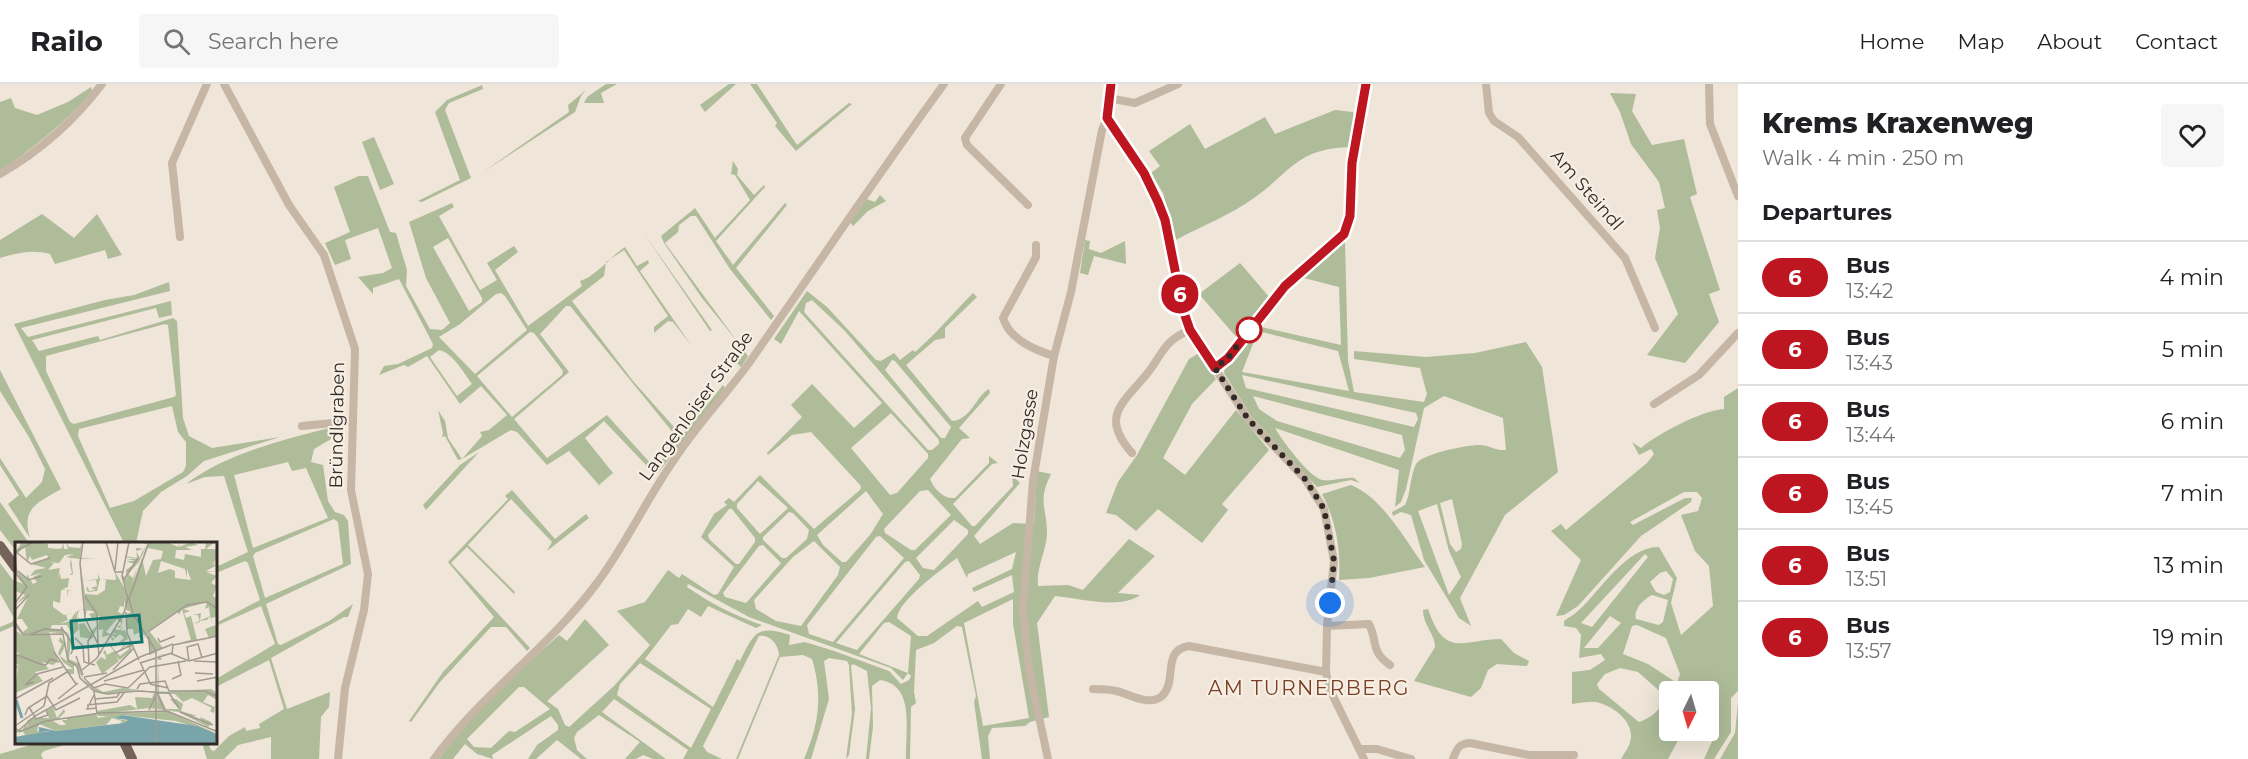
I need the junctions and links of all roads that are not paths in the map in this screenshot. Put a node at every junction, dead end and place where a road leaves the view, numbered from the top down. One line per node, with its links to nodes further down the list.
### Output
1 (102, 84): 13 (street)
2 (207, 84): 16 (street)
3 (224, 84): 24 (street, Bründlgraben)
4 (944, 84): 38 (street, Langenloiser Straße)
5 (1000, 84): 15 (street)
6 (1110, 84): 11 (street, Holzgasse)
7 (1178, 84): 11 (street)
8 (1366, 84): 22 (street)
9 (1486, 84): 18 (street, Am Steindl)
10 (1709, 84): 14 (street)
11 (1108, 98): 12 (street, Holzgasse)
12 (1107, 118): 19 (street); 21 (street, Holzgasse)
13 (0, 174)
14 (1738, 196)
15 (1028, 205)
16 (180, 237)
17 (1036, 245): 21 (street)
18 (1655, 328)
19 (1190, 330): 22 (street); 26 (street)
20 (1738, 333): 23 (street)
21 (1054, 356): 39 (street, Holzgasse)
22 (1215, 368): 29 (street)
23 (1654, 404)
24 (353, 421): 25 (street); 37 (street, Bründlgraben)
25 (302, 426)
26 (1132, 453)
27 (0, 546): 28 (main road)
28 (15, 567)
29 (1327, 626): 30 (street); 31 (street)
30 (1390, 665)
31 (1326, 672): 32 (street); 34 (street)
32 (1093, 689)
33 (125, 744): 36 (main road)
34 (1360, 749): 40 (street); 41 (street)
35 (1574, 755): 42 (street)
36 (132, 759)
37 (338, 759)
38 (434, 759)
39 (1048, 759)
40 (1364, 759)
41 (1411, 759)
42 (1453, 759)

